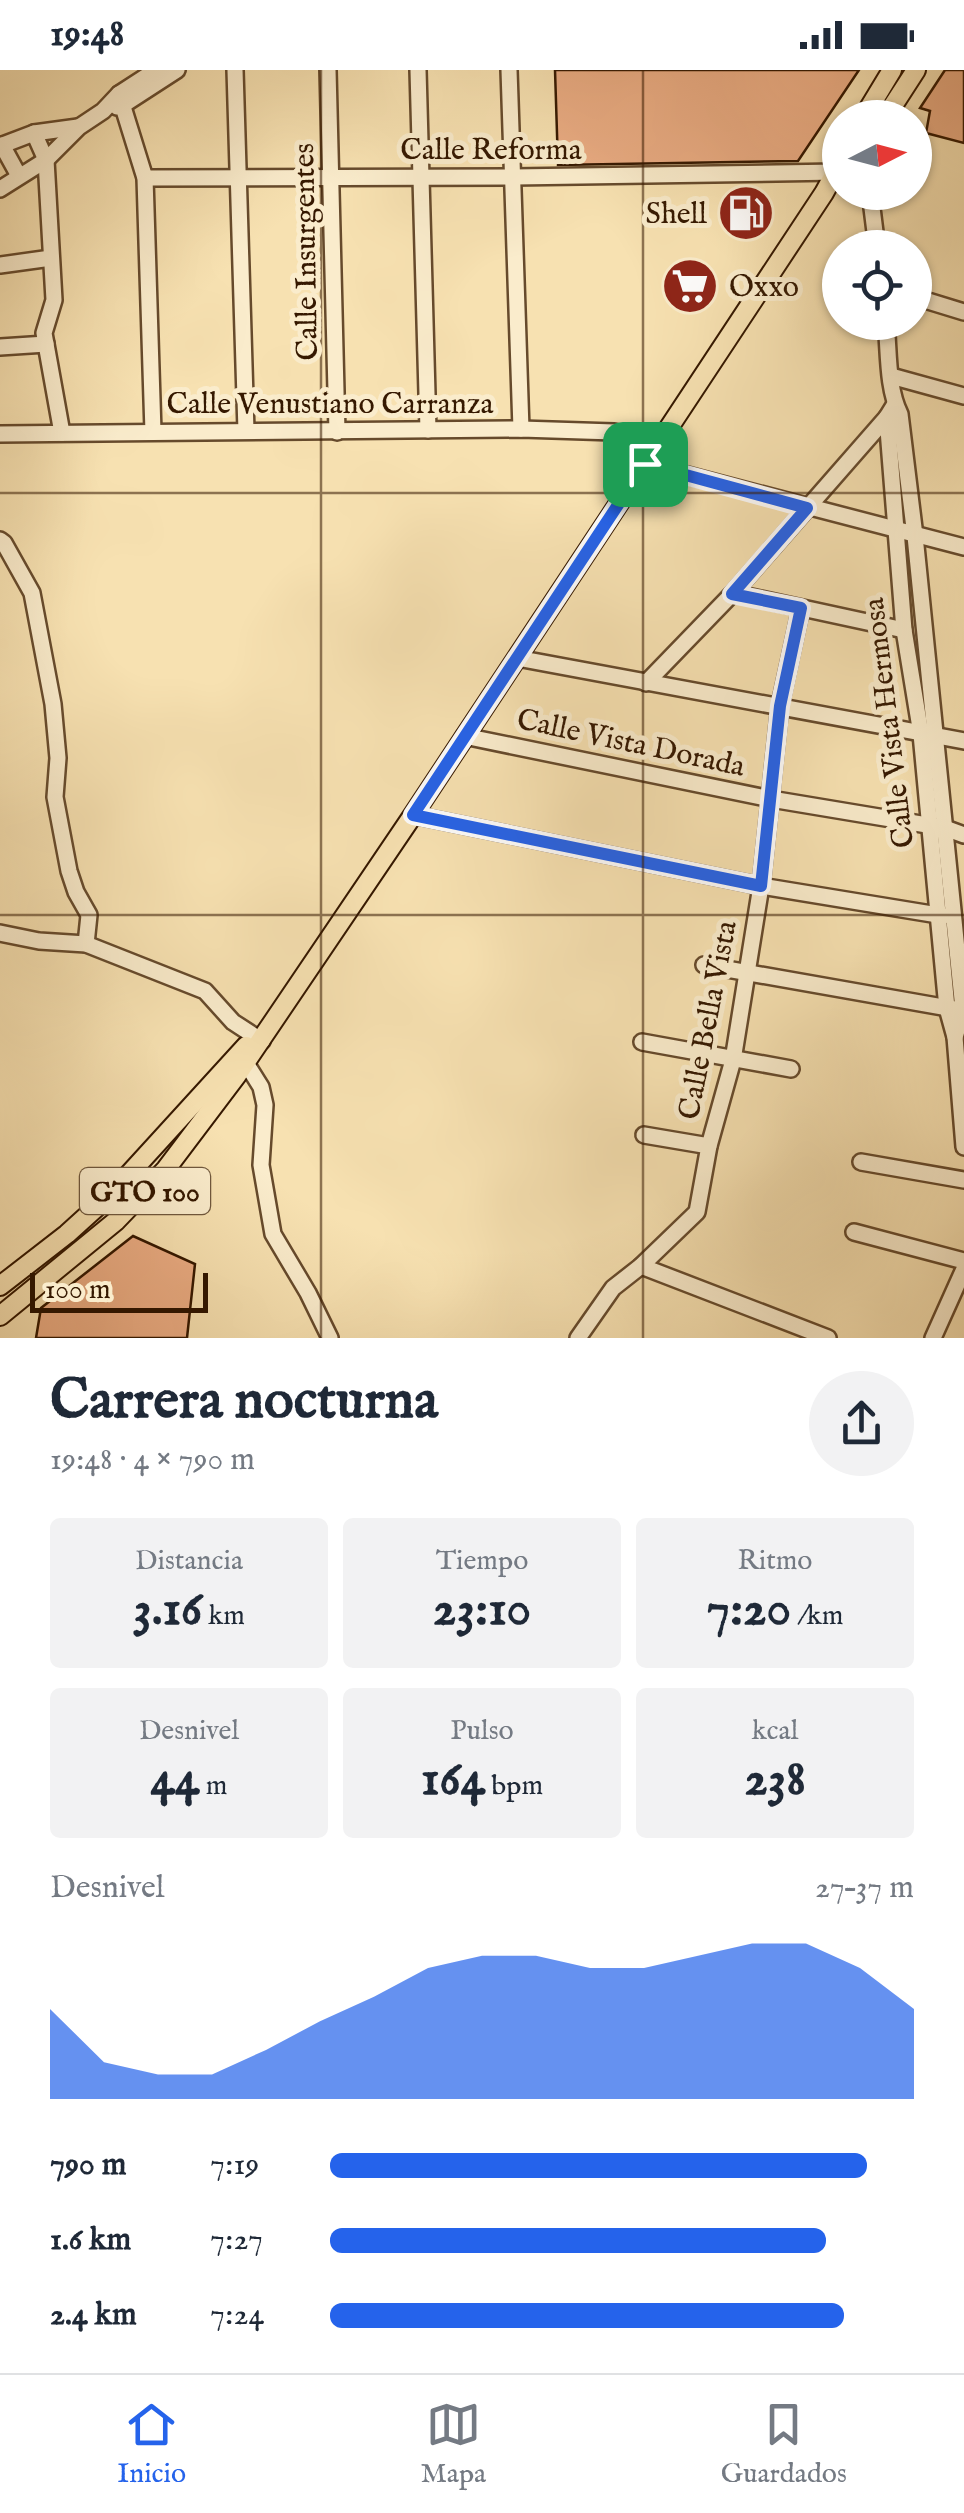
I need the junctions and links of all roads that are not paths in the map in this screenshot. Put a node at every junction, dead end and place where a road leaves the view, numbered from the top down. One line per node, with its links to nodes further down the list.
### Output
1 (156, 70): 9 (street)
2 (177, 70): 9 (street)
3 (235, 70): 22 (street)
4 (328, 70): 19 (street, Calle Insurgentes)
5 (418, 70): 18 (street)
6 (509, 70): 20 (street)
7 (892, 70): 10 (main road)
8 (916, 70): 11 (main road)
9 (121, 100): 12 (street); 21 (street)
10 (874, 100)
11 (897, 100)
12 (79, 127): 13 (street); 15 (street)
13 (34, 134): 14 (street); 15 (street)
14 (1, 145): 17 (street)
15 (46, 160): 17 (street); 25 (street)
16 (822, 169): 20 (street, Calle Reforma)
17 (19, 176): 23 (street)
18 (422, 176): 19 (street, Calle Reforma); 20 (street, Calle Reforma); 36 (street)
19 (330, 177): 22 (street, Calle Reforma); 40 (street, Calle Insurgentes)
20 (514, 177): 35 (street)
21 (146, 178): 22 (street, Calle Reforma); 39 (street)
22 (240, 178): 37 (street)
23 (0, 189)
24 (822, 195): 42 (main road, GTO 100)
25 (51, 258): 26 (street); 30 (street)
26 (0, 265)
27 (932, 302): 28 (street)
28 (964, 312)
29 (888, 340): 32 (street, Calle Vista Hermosa)
30 (46, 344): 31 (street); 38 (street)
31 (0, 347)
32 (891, 376): 33 (street); 34 (street, Calle Vista Hermosa)
33 (964, 396)
34 (894, 412): 44 (street); 45 (street, Calle Vista Hermosa); 46 (street, Calle Vista Hermosa)
35 (521, 428): 36 (street, Calle Venustiano Carranza); 42 (street, Calle Venustiano Carranza)
36 (428, 430): 40 (street, Calle Venustiano Carranza)
37 (246, 431): 39 (street, Calle Venustiano Carranza); 40 (street, Calle Venustiano Carranza)
38 (62, 432): 39 (street, Calle Venustiano Carranza); 41 (street, Calle Venustiano Carranza)
39 (153, 432)
40 (337, 432)
41 (0, 434)
42 (658, 443): 43 (main road, GTO 100)
43 (645, 464): 44 (street); 52 (main road, GTO 100)
44 (807, 508): 45 (street); 49 (street)
45 (894, 530): 46 (street); 51 (street, Calle Vista Hermosa)
46 (916, 536): 48 (street); 55 (street, Calle Vista Hermosa)
47 (0, 540): 65 (street)
48 (964, 547)
49 (732, 594): 50 (street); 53 (street)
50 (801, 608): 51 (street); 54 (street, Calle Bella Vista)
51 (904, 630): 55 (street, Calle Vista Hermosa)
52 (517, 658): 53 (street); 56 (main road, GTO 100)
53 (646, 683): 54 (street)
54 (780, 706): 55 (street); 58 (street, Calle Bella Vista)
55 (928, 735): 57 (street); 60 (street, Calle Vista Hermosa)
56 (464, 736): 58 (street, Calle Vista Dorada); 59 (main road, GTO 100)
57 (964, 741)
58 (772, 799): 60 (street, Calle Vista Dorada); 62 (street, Calle Bella Vista)
59 (413, 815): 62 (street); 69 (main road, GTO 100)
60 (937, 827): 61 (street, Calle Vista Dorada); 63 (street, Calle Vista Hermosa)
61 (964, 834)
62 (761, 886): 63 (street); 67 (street, Calle Bella Vista)
63 (951, 918): 68 (street, Calle Vista Hermosa)
64 (0, 933): 65 (street)
65 (86, 944): 69 (street)
66 (704, 965): 67 (street)
67 (746, 972): 68 (street); 71 (street, Calle Bella Vista)
68 (955, 1009): 76 (street, Calle Vista Hermosa)
69 (262, 1035): 72 (main road, GTO 100); 82 (main road, GTO 100)
70 (642, 1042): 71 (street)
71 (733, 1060): 73 (street); 75 (street, Calle Bella Vista)
72 (246, 1062): 83 (main road, GTO 100); 84 (street)
73 (791, 1068)
74 (644, 1136): 75 (street)
75 (709, 1146): 81 (street, Calle Bella Vista)
76 (964, 1147)
77 (861, 1162): 78 (street)
78 (964, 1180)
79 (854, 1232): 80 (street)
80 (964, 1265): 87 (street)
81 (641, 1266): 85 (street, Calle Bella Vista); 86 (street)
82 (3, 1281)
83 (0, 1316)
84 (330, 1338)
85 (578, 1338)
86 (828, 1338)
87 (933, 1338)

